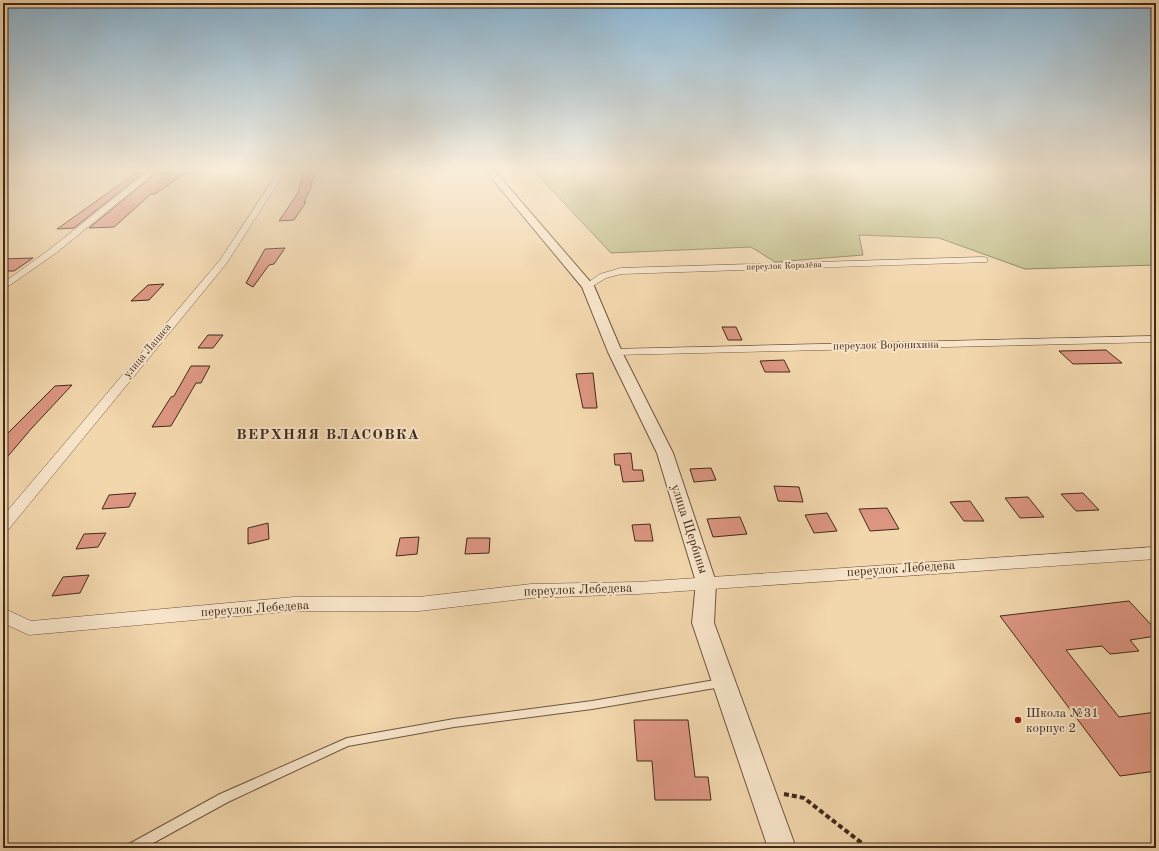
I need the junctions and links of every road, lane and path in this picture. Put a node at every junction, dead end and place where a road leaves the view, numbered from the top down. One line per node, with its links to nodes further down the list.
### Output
1 (106, 209): 6 (street)
2 (258, 209): 9 (street, улица Лациса)
3 (522, 209): 5 (street, улица Щербины)
4 (984, 260): 5 (street, переулок Королёва)
5 (588, 286): 8 (street, улица Щербины)
6 (3, 287)
7 (1156, 339): 8 (street, переулок Воронихина)
8 (615, 352): 11 (street, улица Щербины)
9 (3, 526)
10 (1156, 553): 11 (street, переулок Лебедева)
11 (706, 582): 12 (street, переулок Лебедева); 13 (street, улица Щербины)
12 (3, 615)
13 (724, 682): 14 (street, улица Щербины); 15 (lane)
14 (762, 791): 16 (street, улица Щербины); 17 (path)
15 (133, 848)
16 (782, 848)
17 (868, 848)

